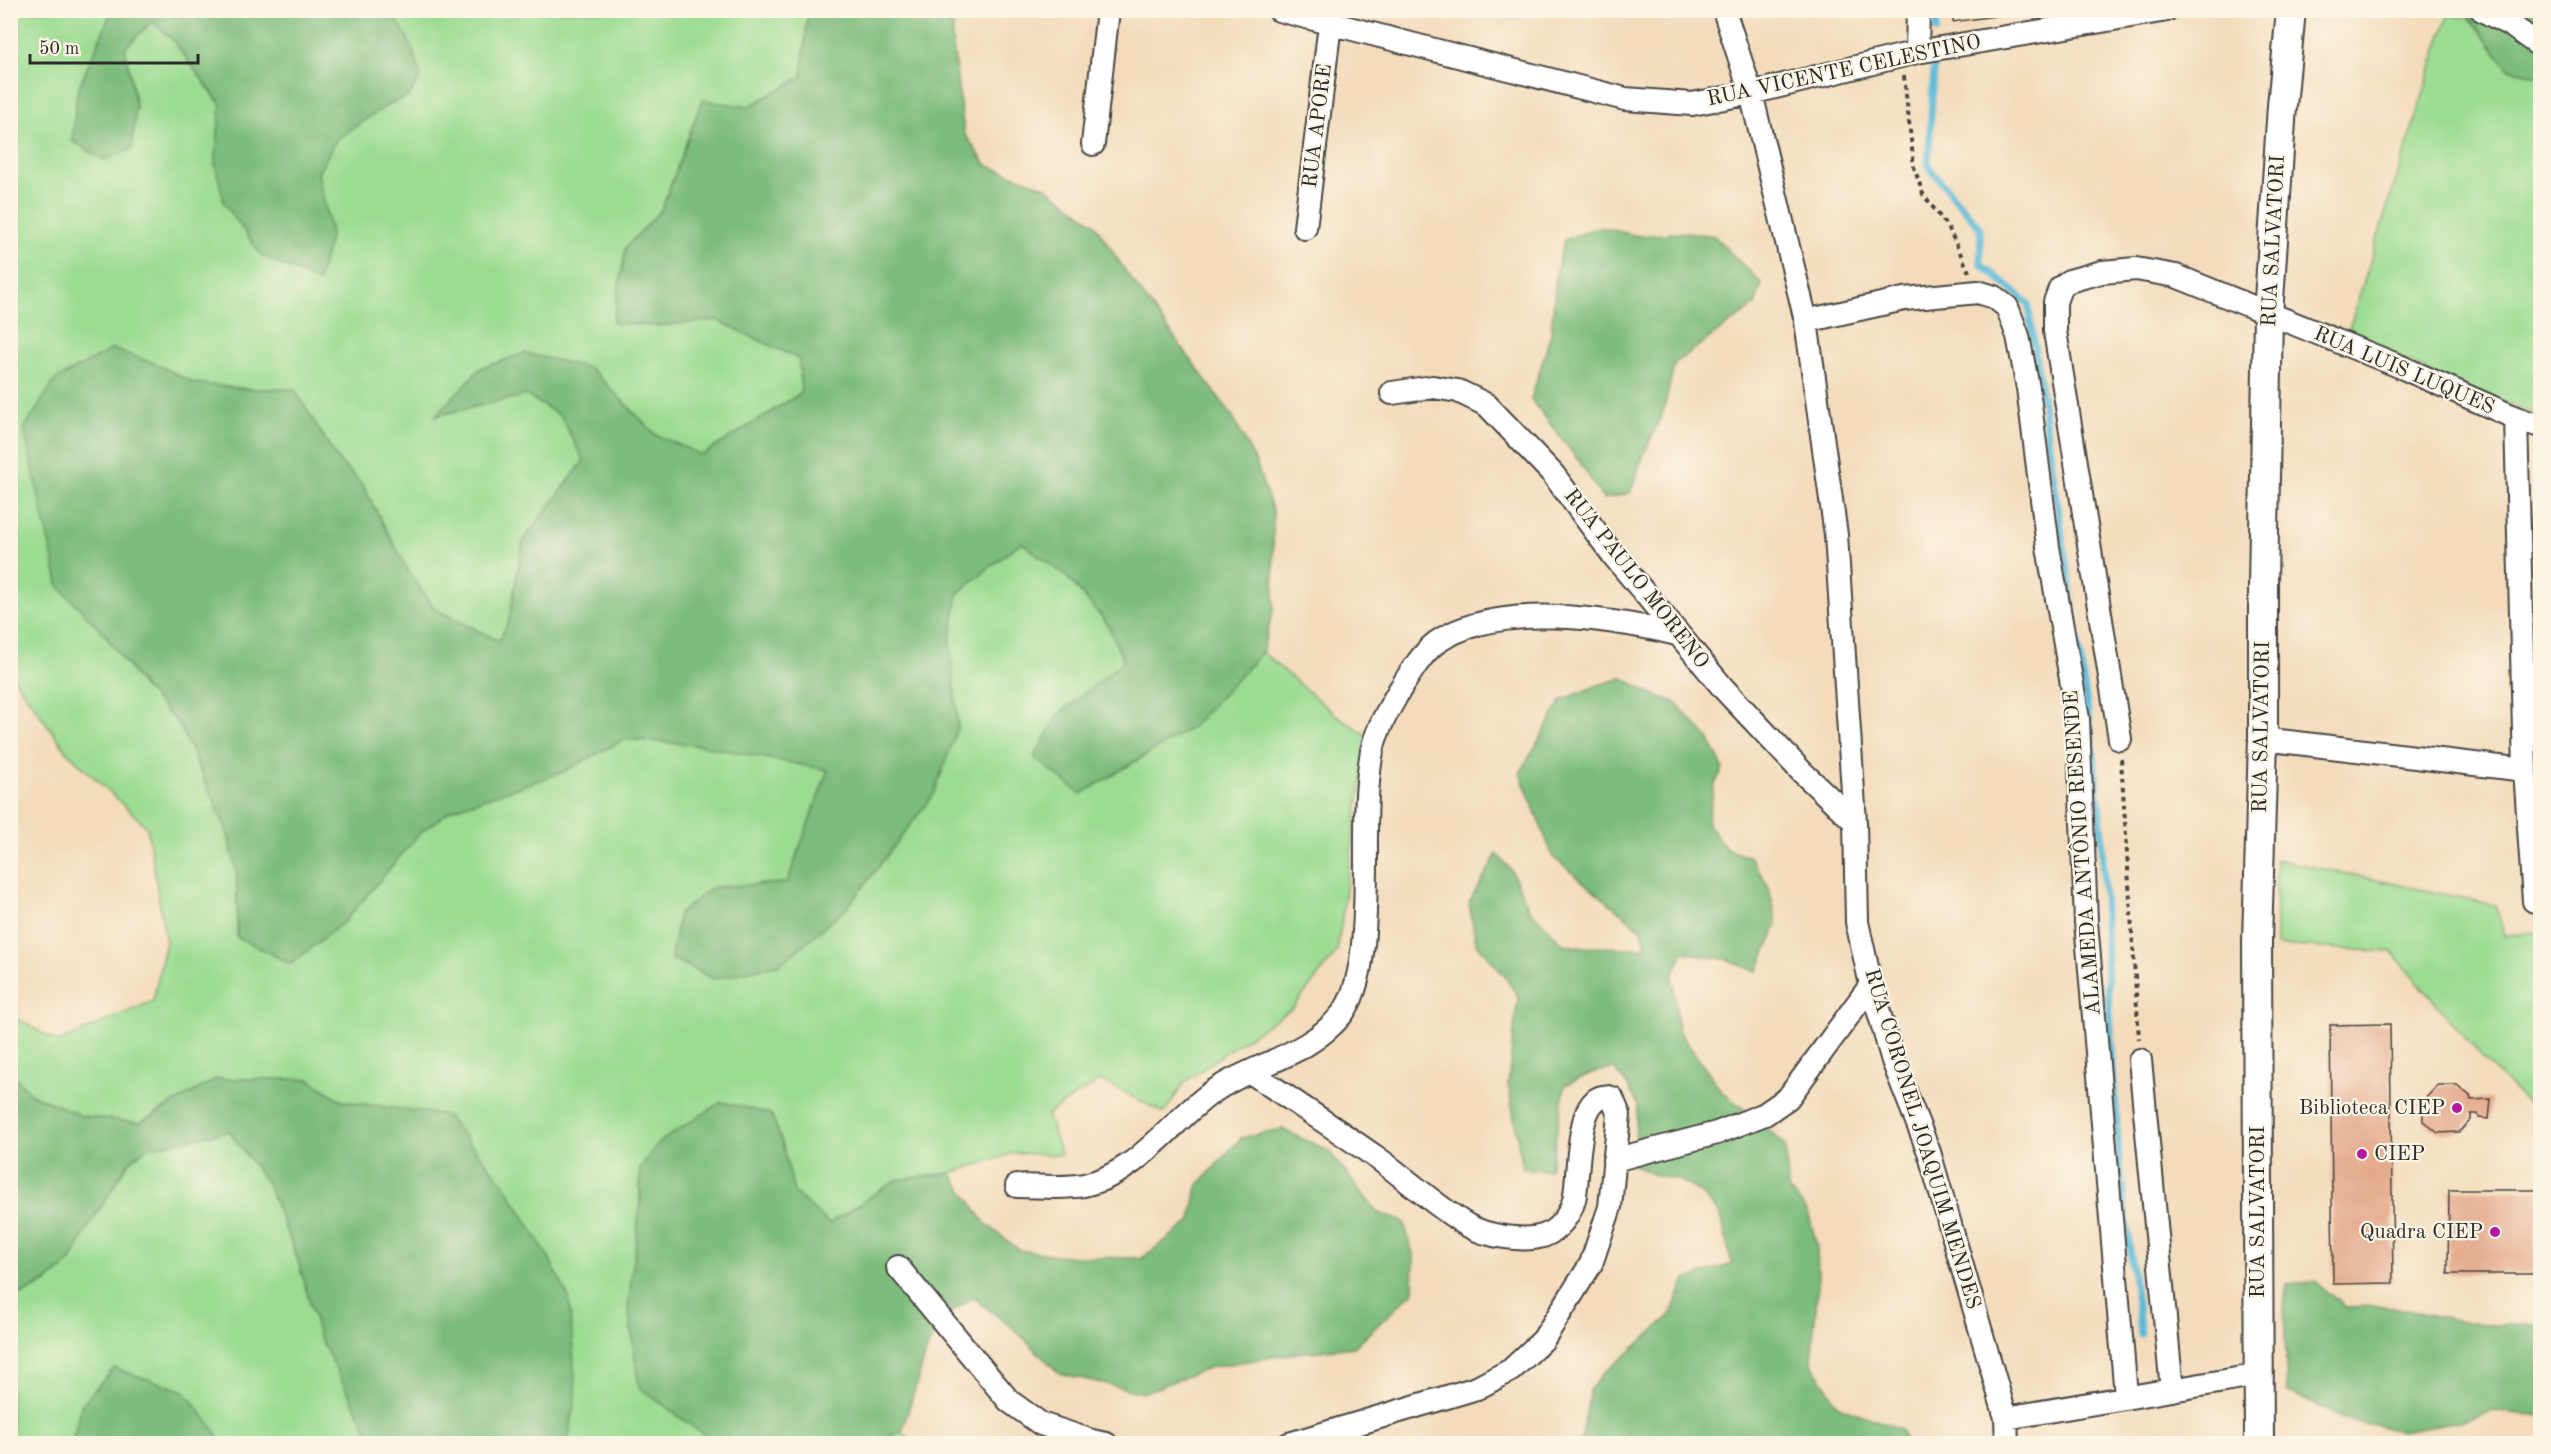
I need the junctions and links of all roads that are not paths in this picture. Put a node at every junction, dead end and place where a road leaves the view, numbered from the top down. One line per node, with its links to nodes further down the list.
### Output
1 (1108, 10): 12 (street)
2 (1279, 10): 8 (street, RUA VICENTE CELESTINO)
3 (1724, 10): 11 (street, RUA CORONEL JOAQUIM MENDES)
4 (1918, 10): 10 (street)
5 (2167, 10): 10 (street, RUA VICENTE CELESTINO)
6 (2291, 10): 14 (street, RUA SALVATORI)
7 (2482, 10): 9 (street)
8 (1330, 24): 11 (street, RUA VICENTE CELESTINO); 13 (street, RUA APORE)
9 (2541, 46)
10 (1909, 54): 11 (street, RUA VICENTE CELESTINO)
11 (1750, 93): 15 (street, RUA CORONEL JOAQUIM MENDES)
12 (1093, 144)
13 (1305, 228)
14 (2268, 315): 16 (street, RUA LUIS LUQUES); 18 (street, RUA LUIS LUQUES); 22 (street, RUA SALVATORI)
15 (1806, 321): 24 (street, RUA CORONEL JOAQUIM MENDES); 34 (street, ALAMEDA ANTÔNIO RESENDE)
16 (2055, 331): 21 (street, ALAMEDA ANTÔNIO RESENDE)
17 (1392, 393): 20 (street, RUA PAULO MORENO)
18 (2516, 418): 19 (street, RUA LUIS LUQUES); 23 (street)
19 (2541, 426)
20 (1677, 634): 24 (street, RUA PAULO MORENO); 28 (street)
21 (2120, 739)
22 (2263, 739): 23 (street); 32 (street, RUA SALVATORI)
23 (2525, 770): 25 (street)
24 (1855, 822): 26 (street, RUA CORONEL JOAQUIM MENDES)
25 (2534, 901)
26 (1871, 985): 29 (street); 35 (street, RUA CORONEL JOAQUIM MENDES)
27 (2140, 1060): 33 (street)
28 (1252, 1073): 29 (street); 30 (street)
29 (1614, 1160): 36 (street)
30 (1017, 1186)
31 (898, 1267): 37 (street)
32 (2260, 1376): 33 (street); 40 (street, RUA SALVATORI)
33 (2172, 1390): 34 (street)
34 (2126, 1396): 35 (street)
35 (2006, 1418): 39 (street, RUA CORONEL JOAQUIM MENDES)
36 (1313, 1440): 38 (street)
37 (1106, 1443)
38 (1289, 1443)
39 (2007, 1443)
40 (2259, 1443)

